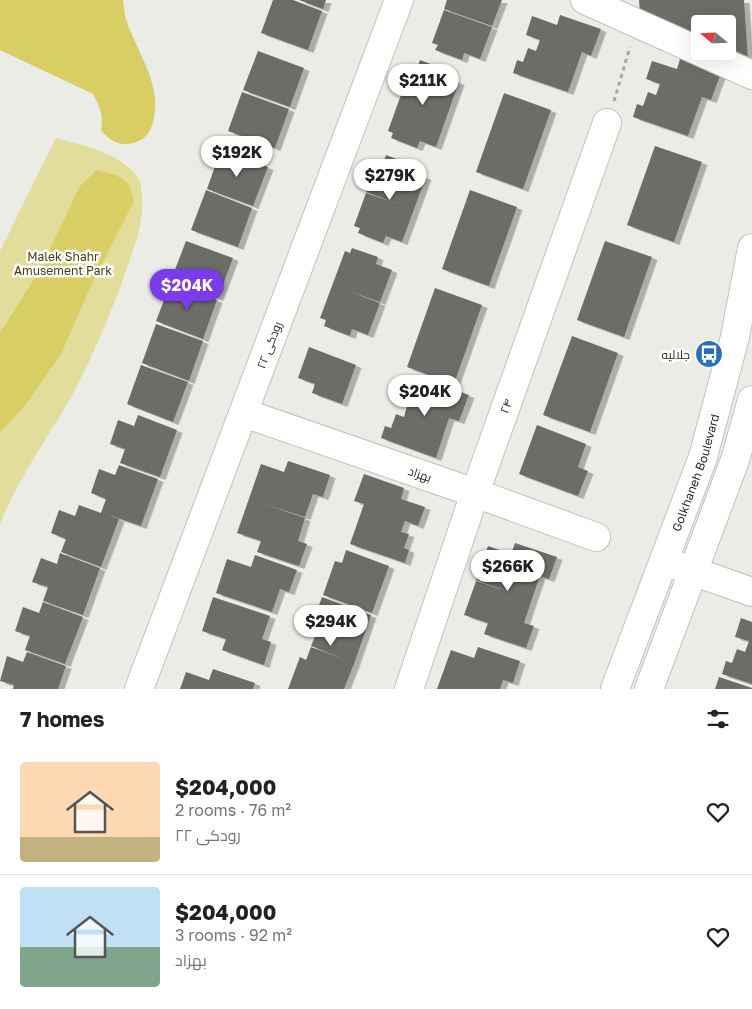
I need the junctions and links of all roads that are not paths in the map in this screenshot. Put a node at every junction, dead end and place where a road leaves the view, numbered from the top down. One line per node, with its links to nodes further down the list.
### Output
1 (399, 0): 7 (street, رودکی ۲۲)
2 (585, 0): 3 (street)
3 (752, 75)
4 (608, 124): 8 (street, ۲۴)
5 (752, 248): 10 (street, Golkhaneh Boulevard)
6 (752, 400): 11 (street)
7 (244, 413): 8 (street, بهزاد); 13 (street, رودکی ۲۲)
8 (475, 493): 9 (street, بهزاد); 14 (street, ۲۴)
9 (596, 537)
10 (664, 561): 11 (street); 15 (street, Golkhaneh Boulevard)
11 (694, 571): 12 (street); 16 (street)
12 (752, 592)
13 (139, 689)
14 (409, 689)
15 (615, 689)
16 (649, 689)

